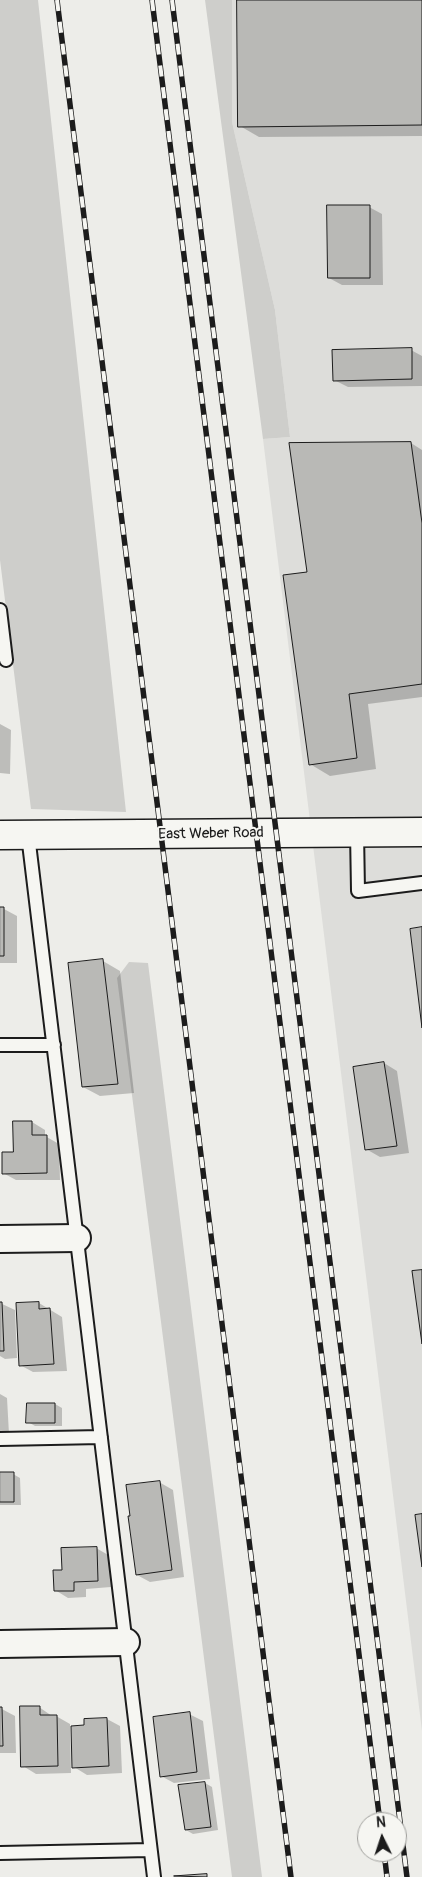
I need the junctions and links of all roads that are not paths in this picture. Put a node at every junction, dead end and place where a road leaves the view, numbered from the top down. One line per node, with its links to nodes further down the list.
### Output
1 (0, 611): 2 (lane)
2 (6, 660)
3 (356, 832): 4 (street, East Weber Road); 6 (street, East Weber Road); 7 (lane)
4 (422, 832)
5 (0, 835): 6 (street, East Weber Road)
6 (28, 835): 8 (lane)
7 (422, 883)
8 (54, 1045): 9 (lane); 10 (lane)
9 (0, 1046)
10 (77, 1238): 11 (street); 12 (lane)
11 (0, 1239)
12 (100, 1436): 13 (lane); 14 (lane)
13 (0, 1439)
14 (126, 1642): 15 (street); 16 (lane)
15 (0, 1644)
16 (150, 1850): 17 (lane); 18 (lane)
17 (0, 1854)
18 (154, 1877)

